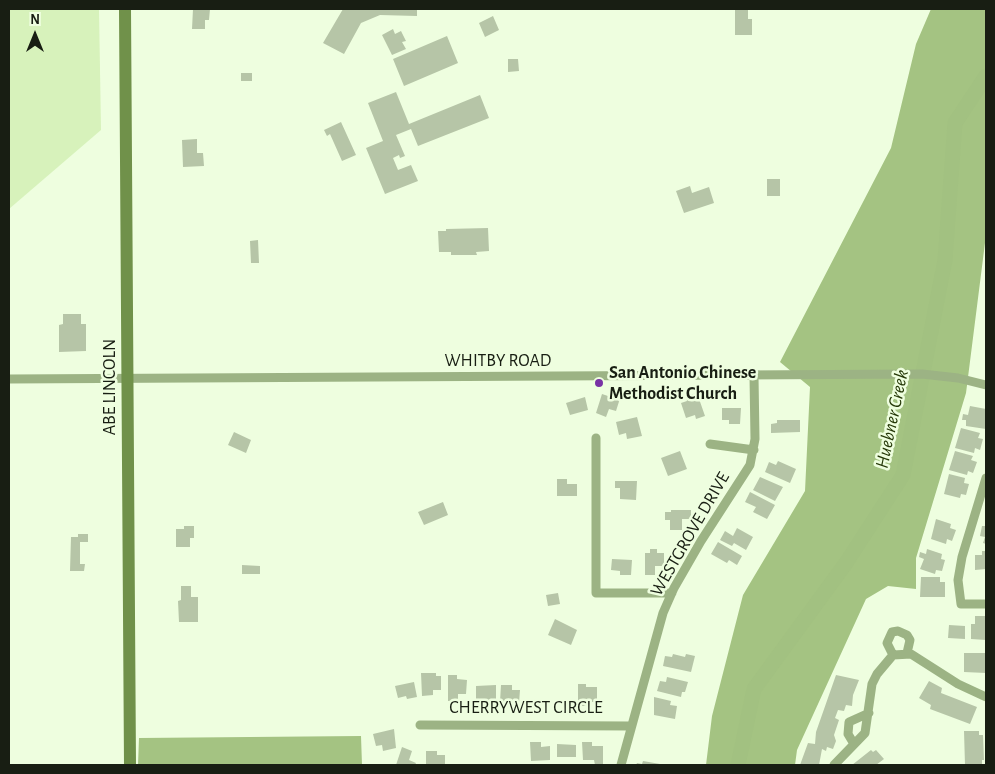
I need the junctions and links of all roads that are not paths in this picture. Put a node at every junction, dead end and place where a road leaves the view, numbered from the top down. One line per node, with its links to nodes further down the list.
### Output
1 (125, 9): 4 (street, ABE LINCOLN)
2 (754, 376): 4 (street, WHITBY ROAD); 5 (street, WHITBY ROAD); 8 (street, WESTGROVE DRIVE)
3 (9, 379): 4 (street, WHITBY ROAD)
4 (127, 379): 19 (street, ABE LINCOLN)
5 (986, 385)
6 (596, 438): 10 (street)
7 (710, 444): 8 (street)
8 (754, 450): 10 (street, WESTGROVE DRIVE)
9 (986, 478): 11 (street)
10 (672, 593): 17 (street, WESTGROVE DRIVE)
11 (986, 604)
12 (907, 653): 13 (street); 13 (street); 14 (street)
13 (893, 655): 15 (street)
14 (986, 697)
15 (869, 713): 18 (street); 18 (street)
16 (420, 725): 17 (street, CHERRYWEST CIRCLE)
17 (631, 726): 20 (street, WESTGROVE DRIVE)
18 (854, 744): 21 (street)
19 (130, 765)
20 (621, 765)
21 (834, 765)

